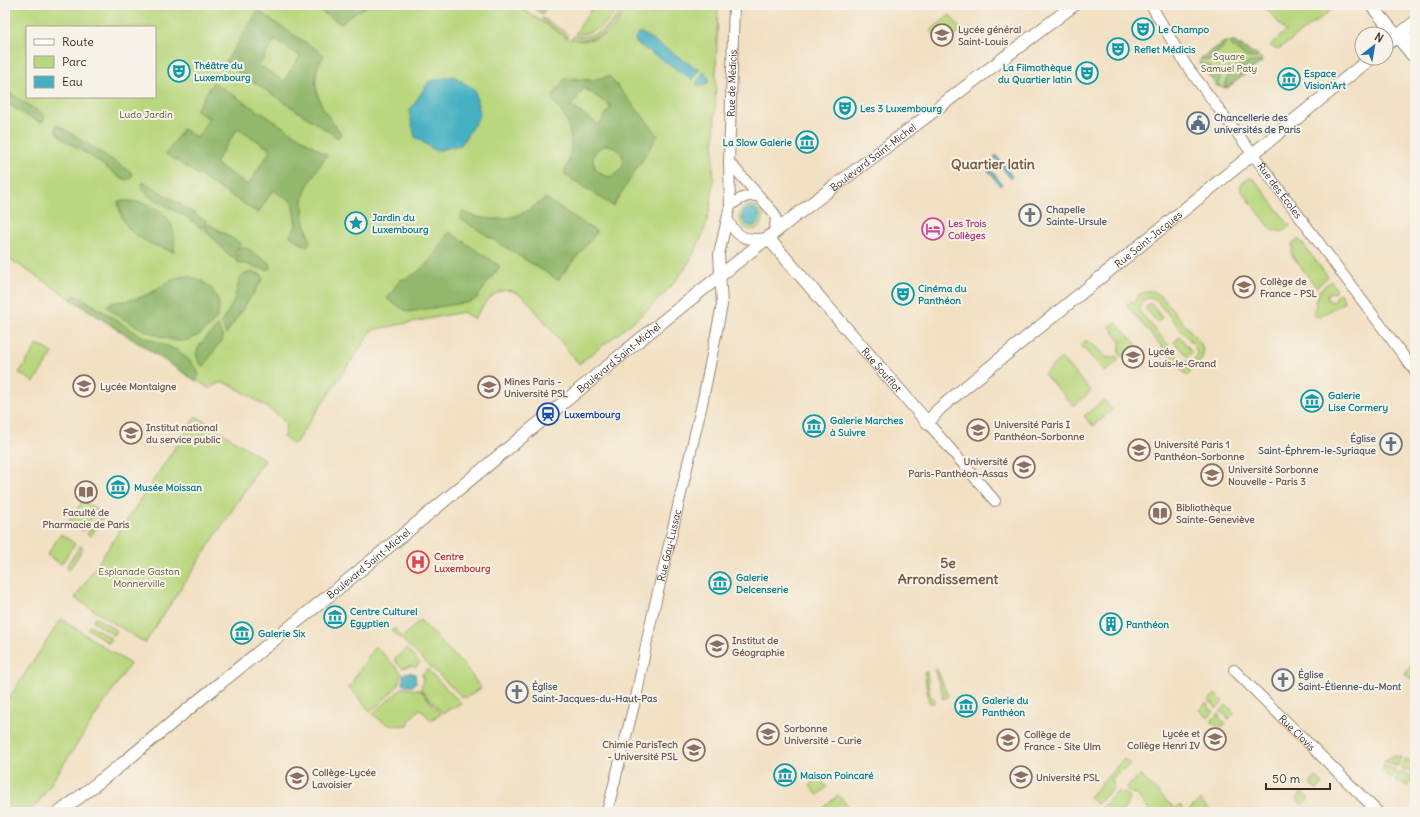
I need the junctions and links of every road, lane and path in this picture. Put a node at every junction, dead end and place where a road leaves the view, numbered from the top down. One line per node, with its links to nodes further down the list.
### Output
1 (734, 5): 12 (street, Rue de Médicis)
2 (1074, 5): 16 (main road, Boulevard Saint-Michel)
3 (1151, 5): 11 (street, Rue des Écoles)
4 (1371, 5): 6 (main road)
5 (1415, 22): 6 (main road)
6 (1397, 37): 7 (main road); 8 (street); 9 (main road)
7 (1394, 39)
8 (1415, 39)
9 (1415, 58)
10 (1361, 66): 11 (main road, Rue Saint-Jacques)
11 (1251, 154): 18 (street, Rue des Écoles); 19 (main road, Rue Saint-Jacques)
12 (729, 162): 13 (street); 14 (street, Rue de Médicis)
13 (759, 196): 14 (street); 16 (street)
14 (730, 206): 15 (street)
15 (728, 220): 16 (street); 17 (street, Rue Gay-Lussac)
16 (771, 236): 17 (main road, Boulevard Saint-Michel); 19 (main road, Rue Soufflot)
17 (721, 276): 22 (main road, Boulevard Saint-Michel); 23 (street, Rue Gay-Lussac)
18 (1415, 371)
19 (928, 423): 20 (street, Rue Soufflot)
20 (995, 501)
21 (1234, 670): 24 (street, Rue Clovis)
22 (60, 812)
23 (608, 812)
24 (1378, 812)

